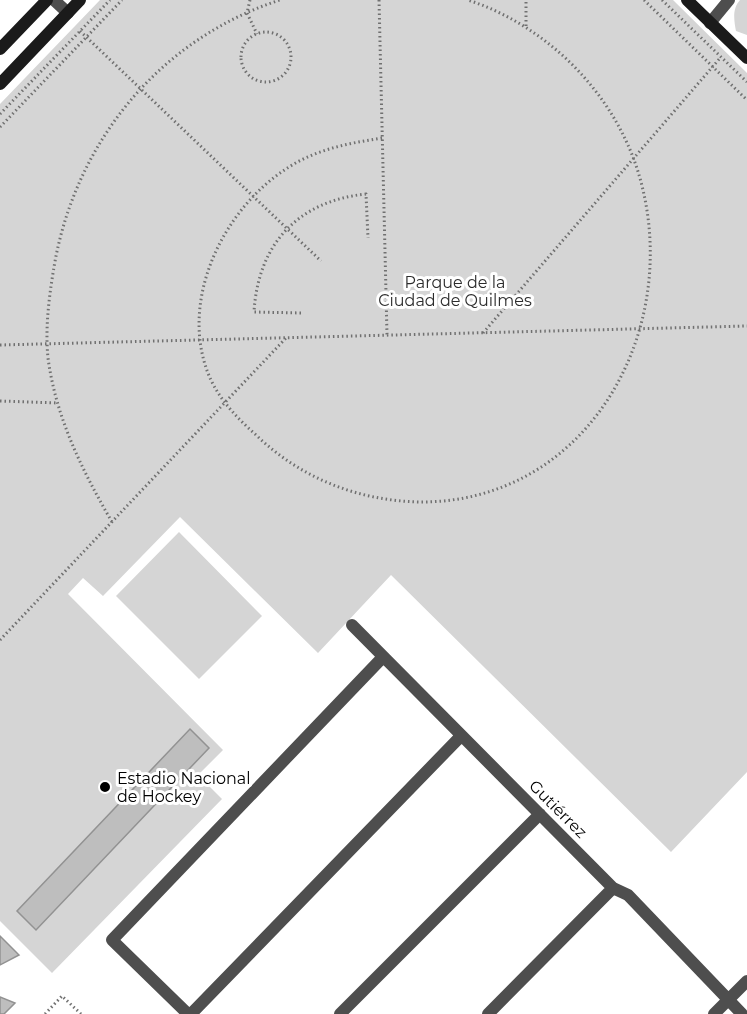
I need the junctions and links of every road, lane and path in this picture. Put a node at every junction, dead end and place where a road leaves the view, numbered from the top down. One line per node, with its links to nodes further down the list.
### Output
1 (47, 0): 22 (main road)
2 (54, 0): 15 (street)
3 (80, 0): 15 (main road)
4 (110, 0): 19 (path)
5 (122, 0): 21 (path)
6 (250, 0): 16 (path)
7 (280, 0): 16 (path)
8 (379, 0): 32 (path)
9 (468, 0): 18 (path)
10 (526, 0): 18 (path)
11 (644, 0): 25 (path)
12 (663, 0): 23 (path)
13 (687, 0): 17 (main road)
14 (729, 0): 17 (street)
15 (68, 13): 27 (main road)
16 (247, 13): 20 (path); 28 (path)
17 (710, 23): 24 (main road)
18 (526, 26): 33 (path)
19 (80, 31): 21 (path); 30 (path)
20 (257, 34): 20 (path)
21 (87, 37): 28 (path); 31 (path)
22 (0, 48)
23 (722, 57): 25 (path); 26 (path)
24 (747, 58)
25 (713, 67): 29 (path); 33 (path)
26 (747, 82)
27 (0, 84)
28 (141, 89): 34 (path); 45 (path)
29 (747, 100)
30 (0, 114)
31 (0, 127)
32 (382, 138): 34 (path); 42 (path)
33 (633, 159): 40 (path); 41 (path)
34 (252, 195): 35 (path); 44 (path)
35 (286, 228): 36 (path); 37 (path); 38 (path)
36 (368, 238)
37 (321, 261)
38 (301, 313)
39 (747, 326): 40 (path)
40 (639, 329): 41 (path); 49 (path)
41 (483, 333): 42 (path)
42 (387, 335): 43 (path)
43 (286, 338): 44 (path); 49 (path)
44 (201, 340): 45 (path); 49 (path)
45 (47, 344): 46 (path); 48 (path)
46 (0, 345)
47 (0, 401): 48 (path)
48 (58, 403): 50 (path)
49 (225, 403): 50 (path)
50 (112, 522): 52 (path)
51 (352, 625): 53 (street, Gutiérrez)
52 (0, 640)
53 (383, 657): 54 (street, Gutiérrez); 61 (street)
54 (461, 736): 55 (street, Gutiérrez); 61 (street)
55 (540, 814): 56 (street, Gutiérrez); 62 (street)
56 (614, 888): 58 (street, Gutiérrez); 63 (street)
57 (747, 981): 58 (street)
58 (729, 999): 64 (street); 65 (street, Gutiérrez)
59 (45, 1014): 60 (path)
60 (81, 1014)
61 (189, 1014)
62 (340, 1014)
63 (488, 1014)
64 (714, 1014)
65 (742, 1014)

